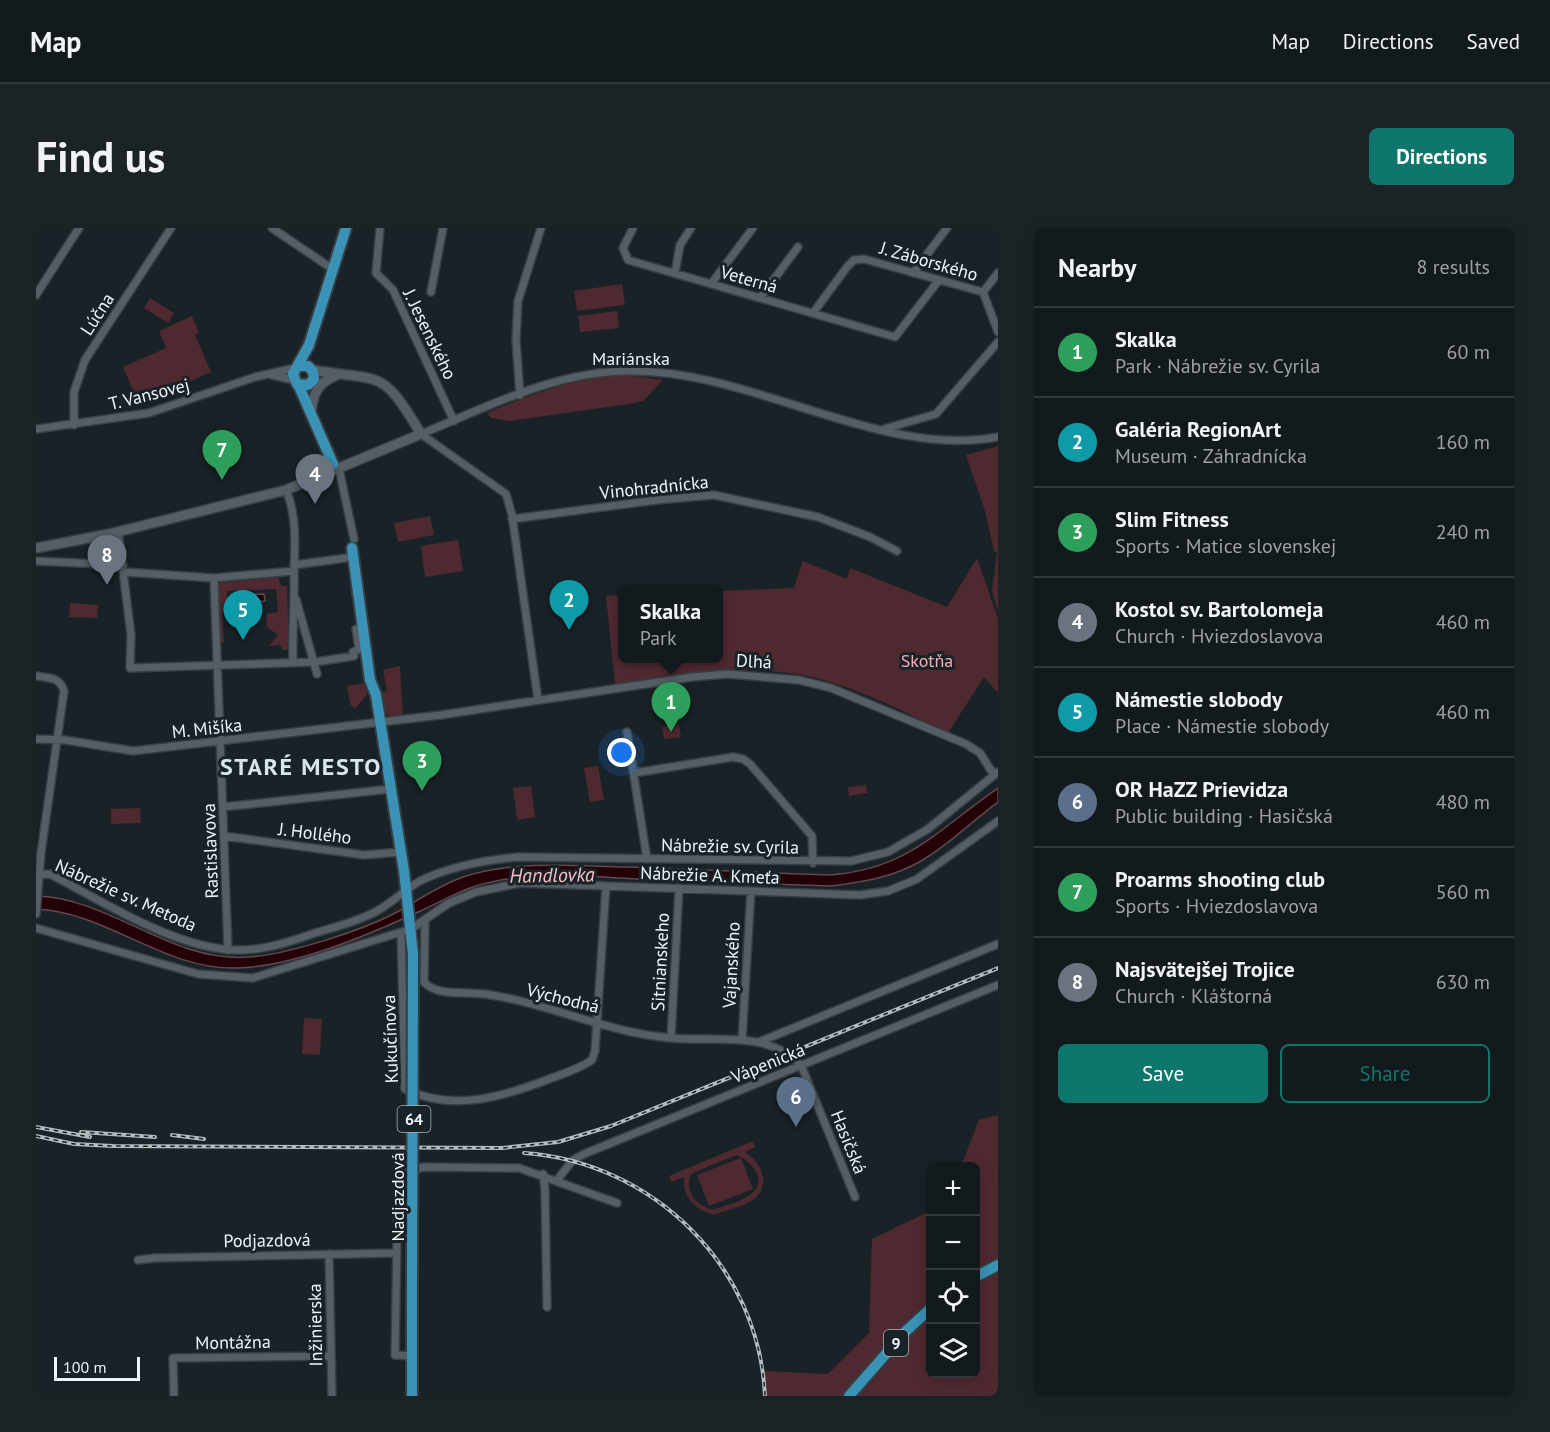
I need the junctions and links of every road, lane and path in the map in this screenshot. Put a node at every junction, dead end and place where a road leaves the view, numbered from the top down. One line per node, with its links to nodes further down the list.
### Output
1 (79, 228): 21 (street)
2 (171, 228): 32 (street, Lúčna)
3 (272, 228): 13 (street)
4 (346, 228): 13 (main road)
5 (380, 228): 31 (street, J. Jesenského)
6 (443, 228): 19 (street)
7 (541, 228): 29 (street)
8 (633, 228): 14 (street, Veterná)
9 (691, 228): 14 (street)
10 (753, 228): 18 (street)
11 (947, 228): 15 (street)
12 (798, 247): 22 (street)
13 (334, 270): 28 (main road)
14 (675, 273): 18 (street, Veterná)
15 (913, 273): 17 (street, J. Záborského); 23 (street, J. Záborského)
16 (998, 273): 20 (street)
17 (939, 280): 20 (street, J. Záborského); 23 (street, Veterná)
18 (711, 284): 22 (street, Veterná)
19 (432, 292)
20 (983, 292): 24 (street, J. Záborského)
21 (36, 295)
22 (760, 298): 23 (street, Veterná)
23 (813, 313)
24 (998, 332)
25 (998, 342): 34 (street)
26 (335, 373): 28 (street); 30 (street); 35 (street)
27 (266, 375): 28 (street, T. Vansovej); 28 (street, T. Vansovej); 32 (street, T. Vansovej)
28 (304, 375): 30 (main road)
29 (520, 395): 31 (street, Mariánska); 34 (street, Mariánska)
30 (310, 408): 37 (main road)
31 (454, 420): 35 (street, Mariánska)
32 (74, 425): 33 (street, T. Vansovej)
33 (36, 429)
34 (881, 430): 36 (street, Mariánska)
35 (421, 434): 37 (street, Mariánska); 39 (street)
36 (998, 437)
37 (336, 466): 38 (street, Mariánska); 42 (street)
38 (286, 490): 40 (street, Mariánska); 50 (street)
39 (513, 519): 45 (street, Vinohradnícka); 60 (street)
40 (118, 531): 43 (street, Mariánska); 51 (street)
41 (97, 541): 48 (street)
42 (353, 543): 54 (main road, 64)
43 (36, 548)
44 (109, 548): 49 (street)
45 (897, 551)
46 (346, 558): 50 (street)
47 (36, 561): 48 (street)
48 (92, 564): 49 (street)
49 (108, 565): 51 (street)
50 (294, 568): 52 (street); 53 (street)
51 (123, 569): 52 (street); 57 (street)
52 (214, 578): 57 (street, Rastislavova)
53 (295, 596): 55 (street); 56 (street)
54 (361, 630): 56 (street); 61 (main road, 64)
55 (293, 662): 56 (street); 57 (street)
56 (315, 662): 58 (street)
57 (216, 666): 65 (street, Rastislavova)
58 (317, 674)
59 (36, 676): 64 (street)
60 (538, 700): 61 (street, Dlhá); 67 (street, Dlhá)
61 (380, 722): 65 (street, M. Mišíka); 68 (main road, 64)
62 (627, 732): 66 (street, Nábrežie sv. Cyrila)
63 (36, 739): 64 (street, M. Mišíka)
64 (57, 740): 65 (street, M. Mišíka); 75 (street)
65 (220, 743): 69 (street, Rastislavova)
66 (634, 773): 73 (street, Nábrežie sv. Cyrila); 74 (street, Nábrežie sv. Cyrila)
67 (996, 773): 74 (street, Nábrežie sv. Cyrila)
68 (391, 789): 69 (street); 72 (main road, 64)
69 (223, 807): 71 (street, Rastislavova)
70 (998, 820): 78 (street, Nábrežie A. Kmeťa)
71 (224, 836): 72 (street, J. Hollého); 86 (street, Rastislavova)
72 (401, 852): 79 (main road, 64)
73 (647, 859): 74 (street, Nábrežie sv. Cyrila); 79 (street, Nábrežie sv. Cyrila)
74 (813, 863)
75 (37, 873): 80 (street); 86 (street, Nábrežie sv. Metoda)
76 (606, 886): 77 (street, Nábrežie A. Kmeťa); 81 (street, Nábrežie A. Kmeťa); 88 (street)
77 (679, 888): 78 (street, Nábrežie A. Kmeťa); 89 (street, Sitnianskeho)
78 (751, 891): 90 (street, Vajanského)
79 (407, 896): 82 (main road, Nadjazdová / 64); 86 (street, Nábrežie sv. Metoda)
80 (36, 914)
81 (425, 922): 82 (street, Nábrežie A. Kmeťa); 85 (street, Východná)
82 (408, 927): 83 (street, Nábrežie A. Kmeťa); 85 (main road, Nadjazdová / 64); 88 (street, Kukučínova)
83 (36, 928)
84 (998, 944): 91 (street, Východná)
85 (416, 949): 88 (street, Východná); 105 (main road, Nadjazdová / 64, bridge)
86 (228, 950)
87 (998, 985): 92 (street, Vápenická)
88 (597, 1021): 89 (street, Východná)
89 (671, 1038): 90 (street, Východná)
90 (742, 1040): 91 (street, Východná)
91 (759, 1042): 92 (street, Východná)
92 (801, 1065): 94 (street, Vápenická); 95 (street, Hasičská)
93 (543, 1174): 94 (street); 97 (street); 102 (street)
94 (557, 1180): 96 (street)
95 (855, 1197)
96 (617, 1203)
97 (396, 1252): 98 (street, Podjazdová); 105 (street)
98 (329, 1254): 99 (street, Podjazdová); 104 (street, Inžinierska)
99 (138, 1260)
100 (998, 1265): 101 (main road)
101 (980, 1274)
102 (547, 1307)
103 (926, 1313): 111 (main road, 9)
104 (331, 1356): 107 (street, Montážna); 108 (street, Inžinierska)
105 (412, 1356): 106 (main road, Nadjazdová / 64)
106 (412, 1380): 109 (main road, Nadjazdová / 64); 110 (street)
107 (174, 1396)
108 (332, 1396)
109 (412, 1396)
110 (417, 1396)
111 (849, 1396)

